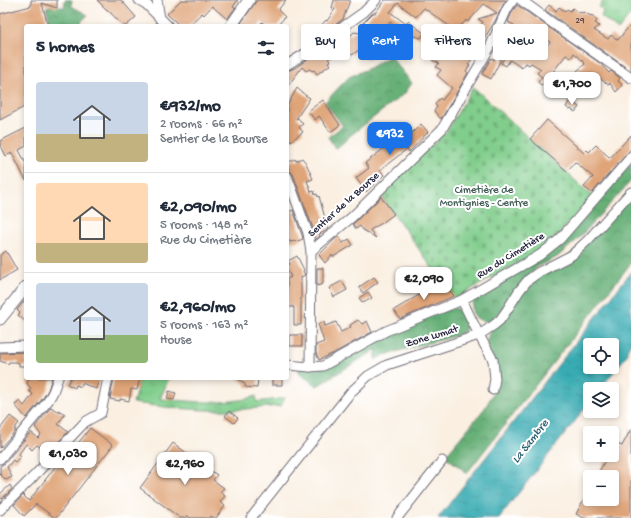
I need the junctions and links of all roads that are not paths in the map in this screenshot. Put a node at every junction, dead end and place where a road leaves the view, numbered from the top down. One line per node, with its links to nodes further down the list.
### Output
1 (139, 0): 7 (street)
2 (158, 0): 7 (street)
3 (249, 0): 9 (main road)
4 (376, 0): 10 (street)
5 (513, 0): 15 (street, Sentier de la Bourse)
6 (521, 0): 11 (street)
7 (160, 18): 8 (street)
8 (166, 24)
9 (232, 24)
10 (289, 64)
11 (631, 78)
12 (631, 156): 17 (street, Rue du Cimetière)
13 (289, 181): 15 (street)
14 (631, 192): 19 (street, Zone Lumat)
15 (310, 251): 23 (street)
16 (24, 289): 18 (main road)
17 (462, 300): 19 (street); 23 (street, Rue du Cimetière)
18 (0, 318)
19 (479, 335): 26 (street); 30 (street, Zone Lumat)
20 (24, 346): 21 (street)
21 (0, 347)
22 (289, 365): 23 (street, Rue du Cimetière)
23 (310, 367)
24 (57, 380): 27 (street)
25 (108, 380): 29 (street)
26 (493, 390)
27 (0, 460)
28 (442, 461): 31 (street)
29 (0, 510)
30 (251, 518)
31 (397, 518)

